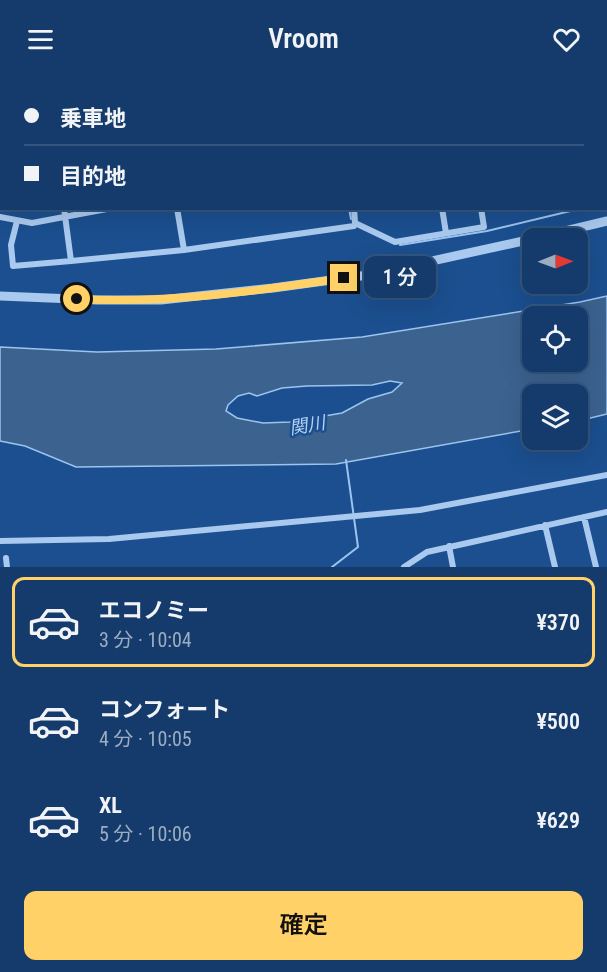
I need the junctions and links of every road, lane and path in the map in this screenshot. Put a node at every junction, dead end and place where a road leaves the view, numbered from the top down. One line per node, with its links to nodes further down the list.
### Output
1 (64, 210): 8 (street)
2 (102, 210): 8 (street)
3 (177, 210): 15 (street)
4 (354, 210): 11 (street)
5 (442, 210): 13 (street)
6 (481, 210): 13 (street)
7 (0, 217): 9 (street)
8 (65, 217): 9 (street); 16 (street)
9 (17, 221): 16 (street)
10 (607, 221): 12 (street)
11 (355, 223): 13 (street); 15 (street)
12 (579, 228)
13 (446, 233)
14 (522, 242): 17 (street)
15 (184, 250): 16 (street)
16 (71, 261)
17 (0, 296)
18 (607, 475): 22 (street)
19 (607, 512): 20 (street)
20 (584, 517): 21 (street); 29 (street)
21 (545, 525): 23 (street); 28 (street)
22 (0, 541)
23 (448, 546): 26 (street); 27 (street)
24 (6, 558): 25 (street)
25 (7, 567)
26 (404, 567)
27 (453, 567)
28 (555, 567)
29 (596, 567)

